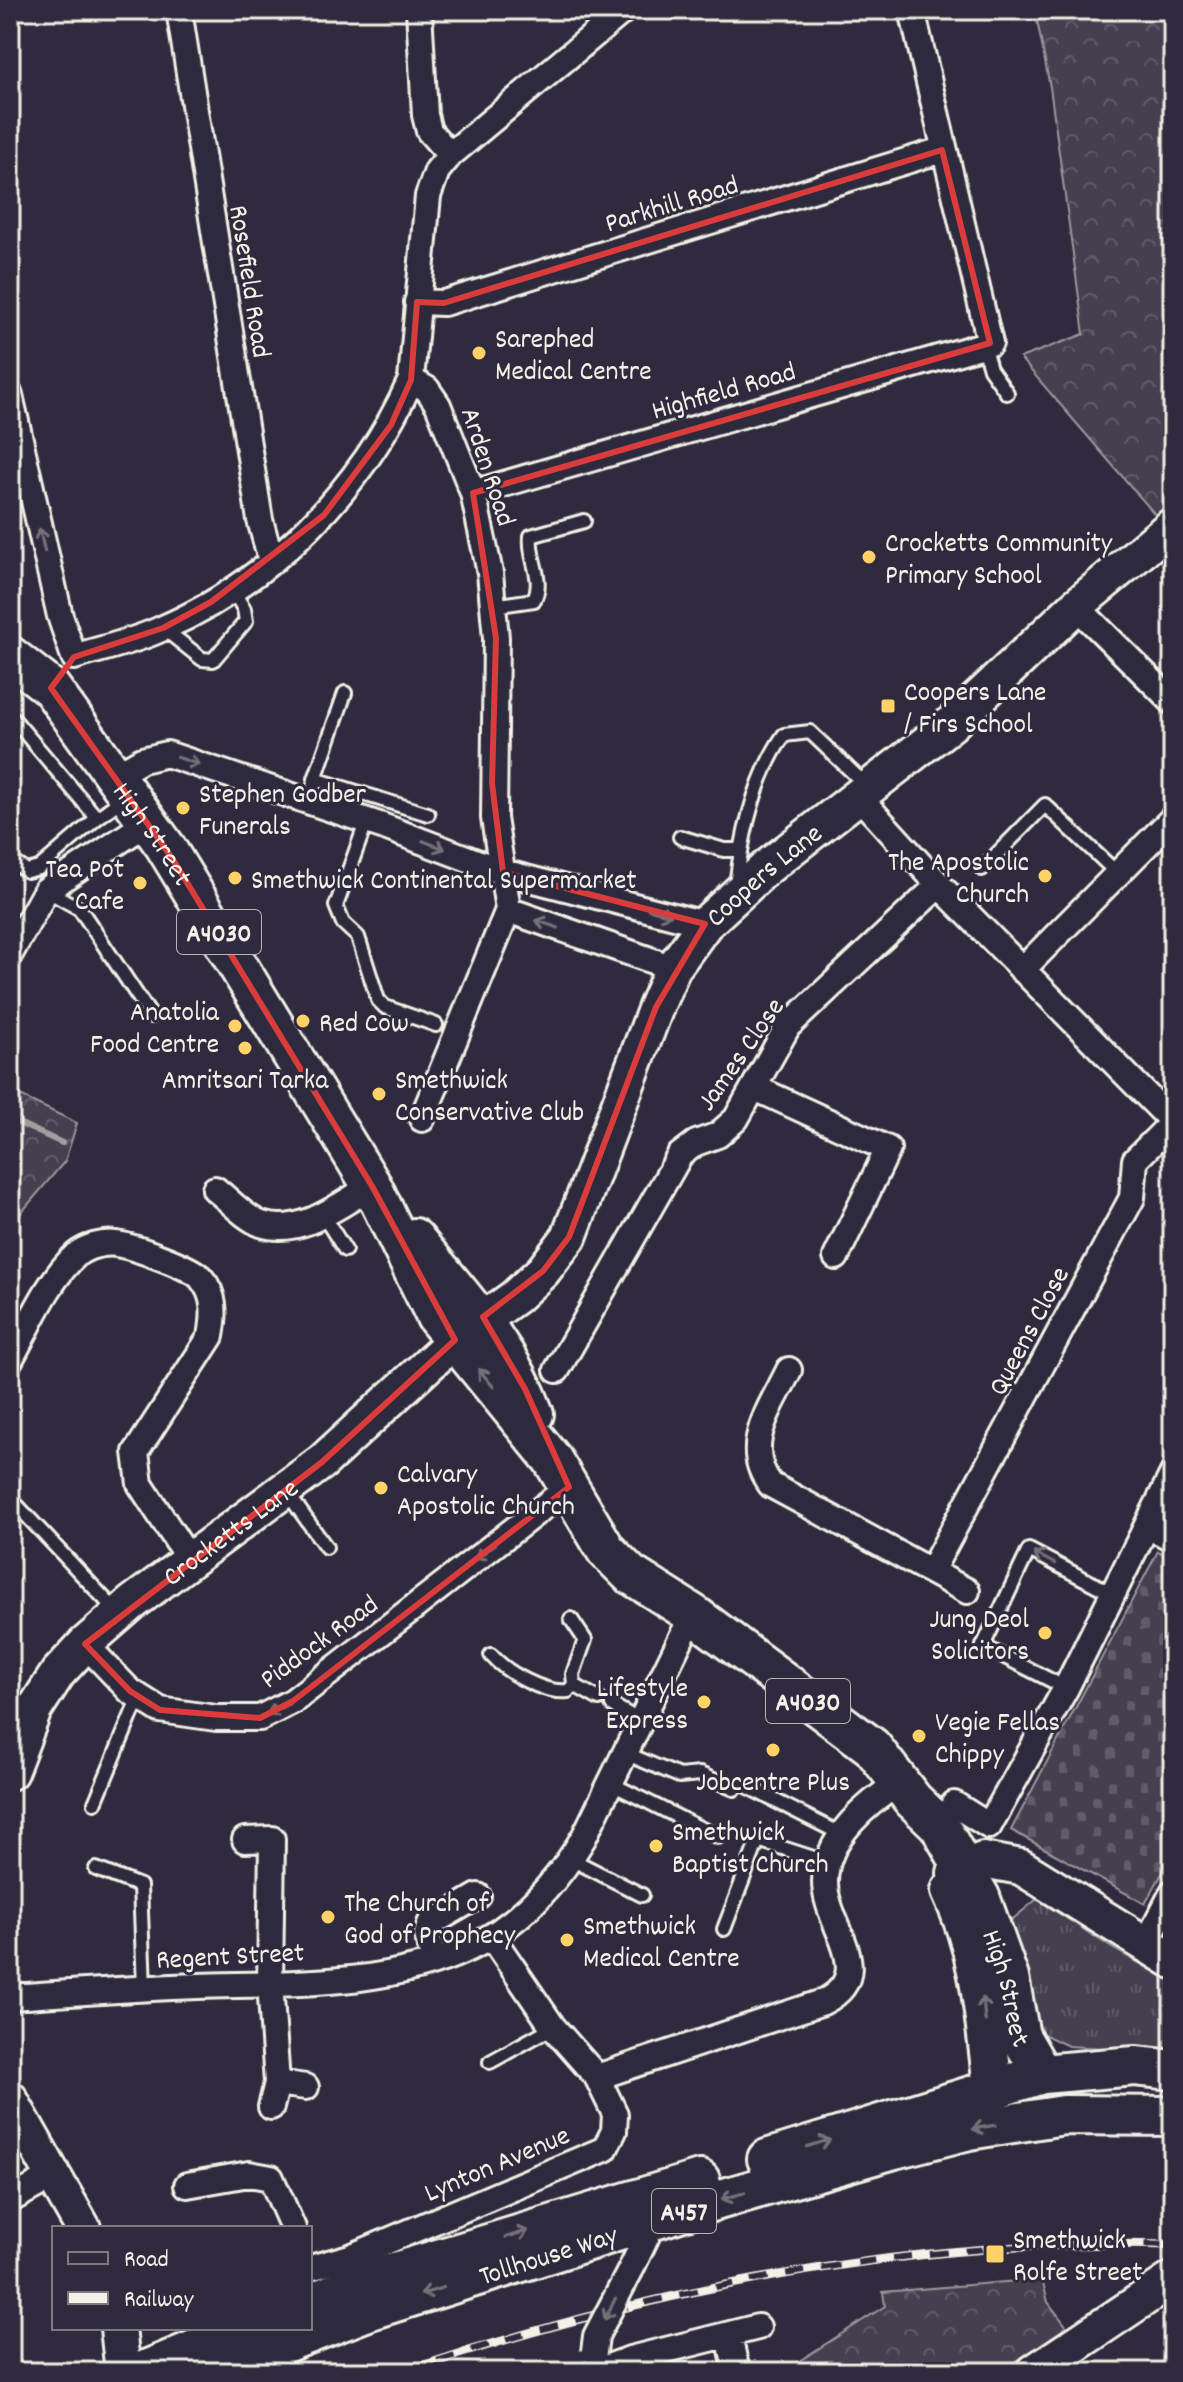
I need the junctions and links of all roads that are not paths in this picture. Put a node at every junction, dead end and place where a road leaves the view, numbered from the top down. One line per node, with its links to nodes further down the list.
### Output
1 (179, 10): 15 (street, Rosefield Road)
2 (419, 10): 6 (street)
3 (624, 10): 6 (street)
4 (912, 10): 5 (street)
5 (942, 150): 7 (street, Parkhill Road); 8 (street)
6 (450, 155): 7 (street)
7 (417, 302): 9 (street)
8 (986, 344): 10 (lane); 12 (street, Highfield Road)
9 (411, 380): 12 (street, Arden Road); 15 (street)
10 (1007, 393)
11 (10, 395): 21 (street, one-way to 11)
12 (473, 493): 17 (street, Arden Road)
13 (584, 521): 17 (lane)
14 (1173, 525): 18 (street, Coopers Lane)
15 (271, 560): 16 (street)
16 (232, 589): 19 (street); 19 (lane)
17 (493, 606): 37 (street, Arden Road)
18 (1076, 606): 24 (street); 27 (street, Coopers Lane)
19 (163, 628): 21 (street)
20 (12, 652): 22 (main road, High Street / A4030)
21 (74, 657): 22 (street)
22 (51, 688): 28 (main road, High Street / A4030)
23 (345, 693): 26 (lane)
24 (1173, 702)
25 (10, 715): 30 (lane)
26 (313, 790): 28 (street, one-way to 26); 29 (lane); 32 (street)
27 (864, 792): 34 (lane); 39 (street); 41 (street, Coopers Lane)
28 (131, 797): 30 (lane); 40 (street); 52 (main road, High Street / A4030)
29 (428, 814)
30 (97, 818): 35 (lane)
31 (1173, 818): 38 (street)
32 (367, 820): 37 (street, one-way to 37); 48 (lane)
33 (680, 837): 34 (lane)
34 (740, 850): 41 (lane)
35 (10, 860)
36 (982, 869): 38 (lane)
37 (503, 872): 42 (street, Arden Road); 43 (street, one-way to 43)
38 (1118, 874): 46 (street)
39 (939, 885): 46 (street); 49 (street, James Close)
40 (46, 890): 44 (street); 47 (lane)
41 (735, 894): 43 (street, Coopers Lane)
42 (508, 910): 45 (street, one-way to 42); 50 (street)
43 (705, 924): 45 (street, Coopers Lane)
44 (10, 954)
45 (673, 968): 57 (street, Coopers Lane)
46 (1022, 970): 51 (street)
47 (151, 1016)
48 (436, 1025)
49 (755, 1088): 56 (street); 58 (street, James Close)
50 (422, 1119)
51 (1173, 1122): 69 (street, Queens Close)
52 (372, 1186): 54 (street); 57 (main road, High Street / A4030)
53 (215, 1189): 54 (street)
54 (323, 1215): 55 (lane)
55 (345, 1250)
56 (836, 1257)
57 (469, 1329): 61 (main road, High Street / A4030); 63 (street, Crocketts Lane)
58 (556, 1356)
59 (10, 1360): 68 (street)
60 (788, 1370): 69 (street)
61 (560, 1473): 73 (main road, High Street / A4030); 79 (street, Piddock Road, one-way to 79)
62 (1173, 1473): 65 (street)
63 (286, 1491): 67 (lane); 68 (street, Crocketts Lane)
64 (10, 1498): 72 (lane)
65 (1147, 1525): 66 (street); 71 (street)
66 (1173, 1539)
67 (326, 1547)
68 (190, 1561): 72 (street, Crocketts Lane)
69 (931, 1571): 70 (street)
70 (967, 1591)
71 (1113, 1594): 78 (street); 78 (lane, one-way to 78)
72 (119, 1614): 75 (street, Crocketts Lane)
73 (693, 1614): 82 (street, Regent Street); 86 (main road, High Street / A4030)
74 (571, 1619): 77 (lane)
75 (85, 1644): 79 (street, Piddock Road); 84 (street, Crocketts Lane)
76 (491, 1655): 77 (lane)
77 (574, 1685): 80 (lane)
78 (1066, 1688): 88 (street)
79 (139, 1697): 87 (lane)
80 (599, 1699)
81 (612, 1705): 82 (lane)
82 (640, 1721): 83 (street, Regent Street)
83 (625, 1753): 85 (street, Regent Street); 89 (lane)
84 (10, 1772)
85 (610, 1783): 90 (lane); 92 (street, Regent Street)
86 (907, 1790): 89 (street); 95 (main road, High Street / A4030)
87 (95, 1803)
88 (954, 1804)
89 (843, 1835): 93 (street)
90 (718, 1837)
91 (245, 1840): 103 (street)
92 (571, 1859): 97 (lane); 100 (street, Regent Street)
93 (829, 1863): 99 (lane); 111 (street)
94 (96, 1869): 104 (lane)
95 (968, 1890): 101 (street); 110 (main road, High Street / A4030); 115 (main road, High Street / A4030, one-way to 95)
96 (1173, 1892): 101 (street)
97 (642, 1895)
98 (463, 1896): 102 (street)
99 (724, 1929)
100 (491, 1936): 102 (street, Regent Street); 106 (street, Lynton Avenue)
101 (1159, 1954)
102 (434, 1962): 103 (street, Regent Street)
103 (270, 1983): 104 (street, Regent Street); 113 (street)
104 (144, 1988): 105 (street, Regent Street)
105 (10, 1997)
106 (553, 2027): 107 (lane); 111 (street, Lynton Avenue)
107 (490, 2062)
108 (1135, 2066): 109 (main road, Tollhouse Way / A457); 110 (main road, Tollhouse Way / A457); 112 (main road)
109 (1173, 2070)
110 (1042, 2074): 115 (main road, Tollhouse Way / A457)
111 (597, 2077): 126 (street, Lynton Avenue)
112 (1173, 2077)
113 (277, 2083): 114 (street); 118 (street)
114 (306, 2087)
115 (993, 2087): 117 (main road); 128 (main road, Tollhouse Way / A457, one-way to 115)
116 (10, 2099): 120 (street)
117 (1173, 2104)
118 (271, 2107)
119 (1173, 2116): 123 (main road, Tollhouse Way / A457, one-way to 123)
120 (55, 2175): 122 (street); 124 (street)
121 (187, 2185): 125 (street)
122 (10, 2200)
123 (654, 2221): 133 (street, one-way to 133, bridge); 136 (main road, Tollhouse Way / A457, one-way to 136)
124 (82, 2226)
125 (292, 2226)
126 (312, 2267)
127 (1162, 2286): 138 (street)
128 (312, 2302)
129 (758, 2327): 132 (street)
130 (118, 2330): 134 (street)
131 (242, 2330): 135 (main road)
132 (729, 2336): 133 (street); 137 (street)
133 (596, 2365)
134 (123, 2372)
135 (141, 2372)
136 (210, 2372)
137 (737, 2372)
138 (1034, 2372)

